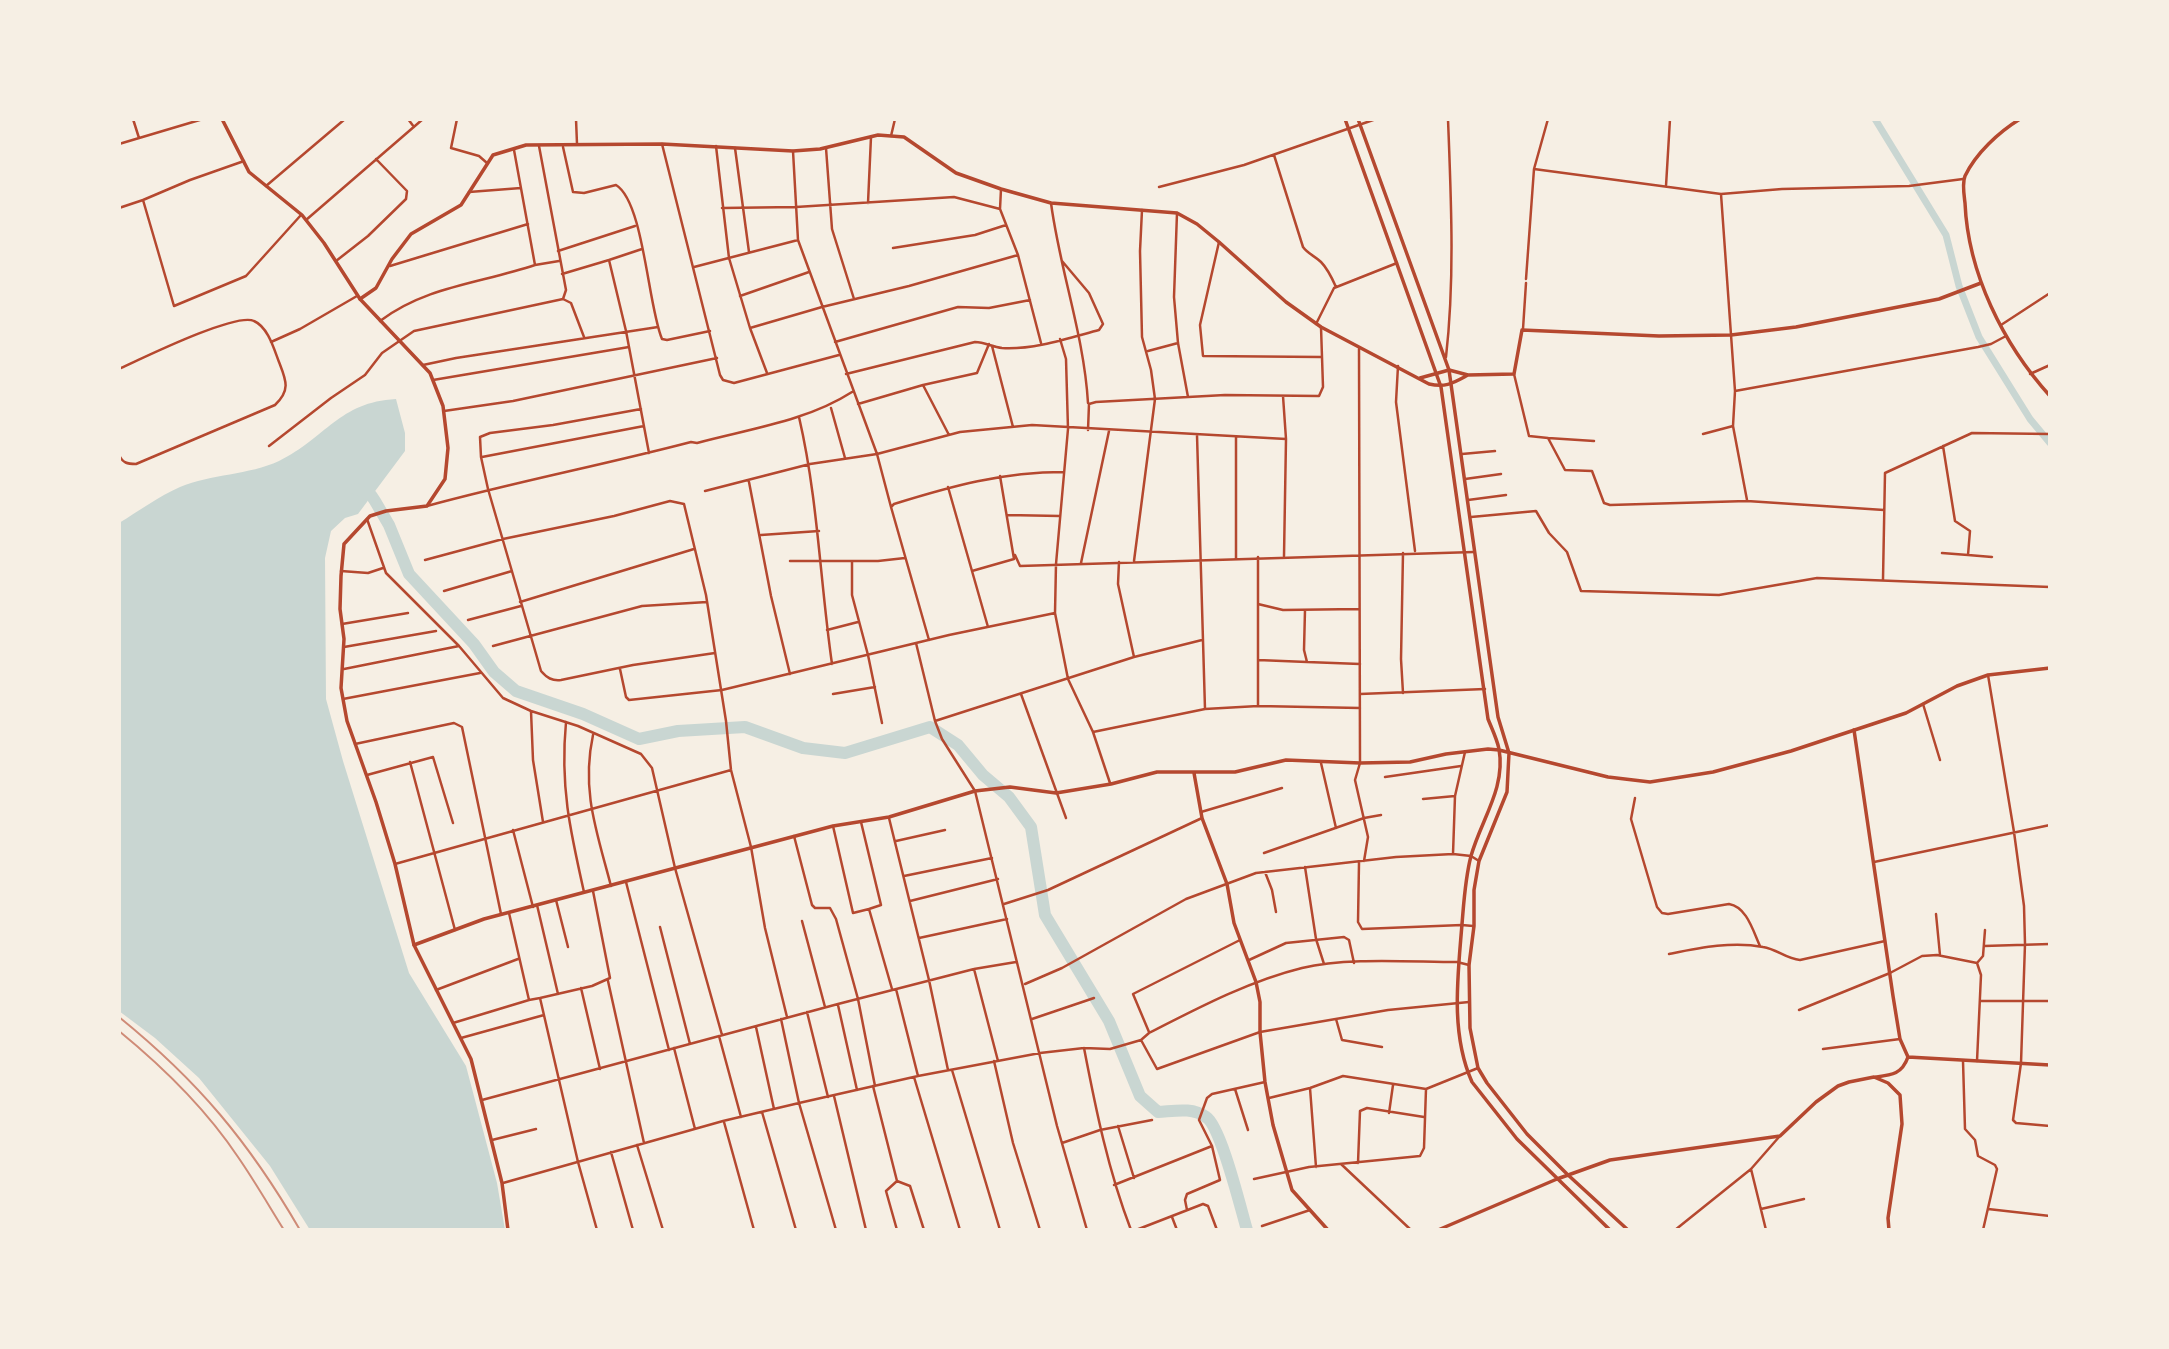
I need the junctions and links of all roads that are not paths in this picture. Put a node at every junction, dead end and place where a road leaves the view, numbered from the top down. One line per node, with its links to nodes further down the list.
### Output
1 (133, 119): 22 (street)
2 (204, 119): 22 (street)
3 (222, 119): 35 (main road)
4 (345, 119): 39 (street)
5 (408, 119): 18 (street)
6 (424, 119): 18 (street)
7 (457, 119): 36 (street)
8 (576, 119): 27 (street)
9 (895, 119): 20 (street)
10 (1345, 119): 19 (main road)
11 (1358, 119): 17 (main road)
12 (1376, 119): 17 (street)
13 (1448, 119): 114 (street)
14 (1548, 119): 37 (street)
15 (1670, 119): 40 (street)
16 (2020, 119): 38 (main road)
17 (1360, 125): 19 (street); 114 (main road)
18 (414, 127): 34 (street)
19 (1349, 129): 33 (street); 74 (main road)
20 (891, 136): 21 (main road); 43 (main road)
21 (871, 137): 30 (main road); 47 (street)
22 (139, 138): 23 (street)
23 (119, 144)
24 (663, 144): 27 (main road); 28 (main road); 77 (street)
25 (539, 146): 26 (main road); 31 (main road); 66 (street)
26 (563, 146): 27 (main road); 61 (street)
27 (577, 146)
28 (716, 146): 29 (main road); 52 (street)
29 (735, 148): 32 (main road); 53 (street)
30 (826, 148): 32 (main road); 49 (street)
31 (514, 149): 36 (main road); 42 (street)
32 (793, 150): 50 (street)
33 (1274, 155): 41 (street); 81 (street)
34 (376, 159): 58 (street); 71 (street)
35 (244, 161): 39 (main road); 46 (street)
36 (487, 164): 44 (main road)
37 (1534, 169): 40 (street); 94 (street)
38 (1964, 178): 45 (street); 80 (main road)
39 (266, 186): 57 (main road)
40 (1666, 186): 45 (street)
41 (1159, 187)
42 (521, 188): 44 (street); 59 (street)
43 (1001, 189): 48 (main road); 54 (street)
44 (469, 192): 76 (main road)
45 (1721, 194): 98 (street)
46 (143, 200): 51 (street); 57 (street)
47 (868, 203): 49 (street); 54 (street)
48 (1051, 203): 55 (main road); 73 (street)
49 (828, 205): 50 (street); 86 (street)
50 (796, 207): 53 (street); 62 (street)
51 (119, 208)
52 (722, 208): 53 (street); 69 (street)
53 (743, 208): 67 (street)
54 (1000, 209): 60 (street)
55 (1142, 210): 56 (main road); 110 (street)
56 (1177, 213): 63 (main road); 106 (street)
57 (302, 215): 58 (main road)
58 (306, 220): 71 (main road)
59 (528, 224): 75 (street); 76 (street)
60 (1006, 225): 64 (street); 68 (street)
61 (636, 226): 65 (street); 66 (street)
62 (798, 240): 67 (street); 78 (street)
63 (1219, 242): 90 (main road); 112 (street)
64 (893, 248)
65 (642, 250): 70 (street); 92 (street)
66 (558, 251): 72 (street)
67 (750, 253): 69 (street)
68 (1018, 255): 86 (street); 87 (street)
69 (729, 258): 77 (street); 83 (street)
70 (609, 260): 79 (street); 95 (street)
71 (336, 261): 84 (main road)
72 (560, 261): 75 (street); 79 (street)
73 (1062, 261): 97 (street); 97 (street)
74 (1397, 263): 81 (street); 121 (main road)
75 (535, 265): 89 (street)
76 (388, 266): 84 (main road)
77 (694, 267): 96 (street)
78 (809, 272): 83 (street); 88 (street)
79 (562, 274): 85 (street)
80 (1981, 283): 91 (main road); 98 (main road)
81 (1336, 288): 90 (street)
82 (2050, 293): 91 (street)
83 (740, 296): 93 (street)
84 (359, 297): 89 (main road); 103 (street)
85 (563, 299): 100 (street); 102 (street)
86 (855, 299): 88 (street)
87 (1030, 300): 104 (street); 105 (street)
88 (822, 307): 93 (street); 104 (street)
89 (380, 320): 102 (main road)
90 (1318, 325): 108 (main road); 112 (street)
91 (2001, 325): 99 (main road)
92 (659, 327): 95 (street); 96 (street)
93 (750, 328): 120 (street)
94 (1522, 330): 98 (main road); 123 (main road)
95 (626, 331): 100 (street); 109 (street)
96 (710, 331): 113 (street)
97 (1079, 335): 101 (street); 138 (street)
98 (1731, 335): 132 (street)
99 (2006, 336): 124 (main road); 132 (street)
100 (584, 337): 115 (street)
101 (1060, 339): 105 (street); 147 (street)
102 (398, 340): 115 (main road); 159 (street)
103 (271, 342): 118 (street); 165 (street)
104 (835, 342): 111 (street)
105 (1041, 343): 107 (street)
106 (1178, 343): 110 (street); 136 (street)
107 (990, 345): 122 (street); 129 (street); 146 (street)
108 (1359, 346): 117 (main road); 196 (street)
109 (629, 347): 125 (street); 128 (street)
110 (1146, 352): 137 (street)
111 (839, 355): 120 (street); 122 (street)
112 (1321, 357): 134 (street)
113 (717, 358): 120 (street); 125 (street)
114 (1446, 359): 119 (main road)
115 (423, 365): 128 (main road)
116 (2050, 365): 124 (street)
117 (1398, 366): 127 (main road); 191 (street)
118 (119, 369)
119 (1449, 370): 121 (main road); 126 (main road); 130 (main road)
120 (767, 373)
121 (1437, 373): 127 (main road); 131 (main road)
122 (846, 374): 133 (street)
123 (1514, 374): 126 (main road); 156 (street)
124 (2030, 374): 135 (main road)
125 (634, 375): 141 (street); 142 (street)
126 (1468, 375): 130 (main road)
127 (1418, 379): 131 (main road)
128 (433, 380): 142 (main road)
129 (923, 385): 139 (street); 154 (street)
130 (1452, 385): 131 (main road); 164 (main road)
131 (1441, 387): 192 (main road)
132 (1735, 391): 145 (street)
133 (852, 392): 139 (street); 140 (street)
134 (1283, 396): 136 (street); 157 (street)
135 (2050, 396)
136 (1188, 397): 137 (street)
137 (1155, 398): 138 (street); 150 (street)
138 (1088, 404): 148 (street)
139 (857, 405): 163 (street)
140 (830, 406): 143 (street); 167 (street)
141 (640, 409): 144 (street); 166 (street)
142 (444, 411): 180 (main road)
143 (799, 416): 162 (street); 168 (street)
144 (644, 426): 162 (street); 166 (street)
145 (1733, 426): 151 (street); 179 (street)
146 (1013, 427): 147 (street); 154 (street)
147 (1068, 429): 148 (street); 169 (street)
148 (1088, 430): 149 (street)
149 (1109, 431): 150 (street); 211 (street)
150 (1152, 433): 153 (street); 210 (street)
151 (1703, 434)
152 (2050, 434): 160 (street)
153 (1197, 435): 155 (street); 205 (street)
154 (949, 436): 163 (street)
155 (1236, 437): 157 (street); 203 (street)
156 (1548, 438): 158 (street); 179 (street)
157 (1286, 439): 199 (street)
158 (1594, 441)
159 (269, 446)
160 (1943, 446): 182 (street); 198 (street)
161 (1495, 452): 164 (street)
162 (649, 453): 175 (street)
163 (877, 454): 167 (street); 181 (street)
164 (1462, 454): 172 (main road)
165 (119, 455)
166 (481, 457): 175 (street)
167 (845, 458): 168 (street)
168 (810, 464): 173 (street); 187 (street)
169 (1063, 472): 171 (street); 184 (street)
170 (1501, 474): 172 (street)
171 (1000, 476): 174 (street); 183 (street)
172 (1465, 479): 178 (main road)
173 (748, 481): 176 (street); 188 (street)
174 (948, 487): 181 (street); 214 (street)
175 (488, 489): 180 (street); 189 (street)
176 (705, 491)
177 (1506, 495): 178 (street)
178 (1468, 500): 185 (main road)
179 (1747, 500): 182 (street)
180 (427, 506): 186 (main road)
181 (891, 507): 202 (street)
182 (1884, 510): 217 (street)
183 (1006, 516): 184 (street); 197 (street)
184 (1060, 516): 212 (street)
185 (1470, 517): 193 (main road); 217 (street)
186 (368, 518): 213 (street); 215 (main road)
187 (819, 531): 188 (street); 207 (street)
188 (761, 535): 253 (street)
189 (503, 539): 190 (street); 204 (street); 216 (street)
190 (694, 549): 220 (street); 221 (street)
191 (1416, 552): 192 (street); 194 (street)
192 (1466, 552): 193 (street); 234 (main road)
193 (1474, 552): 235 (main road)
194 (1402, 553): 196 (street); 259 (street)
195 (1942, 553): 198 (street)
196 (1359, 554): 199 (street); 223 (street)
197 (1015, 555): 212 (street); 214 (street)
198 (1968, 555): 201 (street)
199 (1284, 556): 200 (street)
200 (1258, 557): 203 (street); 222 (street)
201 (1992, 557)
202 (905, 558): 208 (street); 236 (street)
203 (1236, 558): 205 (street)
204 (425, 559)
205 (1200, 559): 210 (street); 237 (street)
206 (790, 561): 207 (street)
207 (821, 561): 208 (street); 231 (street)
208 (852, 561): 228 (street)
209 (1119, 562): 210 (street); 211 (street); 244 (street)
210 (1134, 562)
211 (1081, 563): 212 (street)
212 (1056, 564): 226 (street)
213 (384, 568): 215 (street); 240 (street)
214 (972, 570): 230 (street)
215 (341, 571): 229 (main road)
216 (512, 571): 219 (street); 221 (street)
217 (1883, 579): 218 (street)
218 (2050, 587)
219 (444, 591)
220 (707, 602): 233 (street); 242 (street)
221 (521, 604): 227 (street); 233 (street)
222 (1258, 604): 224 (street); 245 (street)
223 (1359, 609): 224 (street); 248 (street)
224 (1305, 610): 246 (street)
225 (408, 613): 229 (street)
226 (1055, 613): 230 (street); 255 (street)
227 (468, 620)
228 (859, 622): 231 (street); 243 (street)
229 (342, 624): 239 (main road)
230 (988, 627): 236 (street)
231 (827, 630): 247 (street)
232 (436, 631): 239 (street)
233 (530, 636): 241 (street); 250 (street)
234 (1478, 638): 235 (main road); 257 (main road)
235 (1487, 638): 278 (main road)
236 (929, 640): 238 (street)
237 (1202, 640): 244 (street); 267 (street)
238 (916, 643): 243 (street); 269 (street)
239 (344, 646): 249 (main road)
240 (458, 646): 249 (street); 252 (street)
241 (494, 646)
242 (715, 653): 250 (street); 258 (street)
243 (868, 655): 247 (street); 256 (street)
244 (1134, 657): 255 (street)
245 (1258, 660): 246 (street); 265 (street)
246 (1307, 662): 248 (street)
247 (832, 664): 253 (street)
248 (1360, 664): 262 (street)
249 (342, 669): 263 (main road)
250 (620, 669): 258 (street)
251 (2050, 669): 254 (main road)
252 (481, 673): 263 (street); 268 (street)
253 (790, 674): 258 (street)
254 (1988, 675): 264 (main road); 312 (street)
255 (1068, 678): 261 (street); 273 (street)
256 (875, 687): 260 (street); 271 (street)
257 (1485, 689): 259 (street); 276 (main road)
258 (722, 690): 284 (street)
259 (1403, 692): 262 (street)
260 (834, 694)
261 (1021, 694): 269 (street); 292 (street)
262 (1360, 694): 266 (street)
263 (343, 699): 275 (main road)
264 (1923, 704): 272 (main road); 279 (street)
265 (1258, 706): 266 (street); 267 (street)
266 (1360, 708): 282 (street)
267 (1205, 709): 273 (street)
268 (531, 711): 270 (street); 304 (street)
269 (935, 721): 290 (street)
270 (566, 722): 274 (street); 298 (street)
271 (882, 723)
272 (1854, 730): 278 (main road); 324 (main road)
273 (1093, 732): 288 (street)
274 (594, 734): 291 (street); 296 (street)
275 (355, 744): 286 (main road); 314 (street)
276 (1499, 750): 277 (main road); 278 (main road); 320 (main road)
277 (1465, 752): 282 (main road); 283 (street)
278 (1509, 752): 322 (main road)
279 (1940, 760)
280 (1320, 761): 282 (main road); 285 (main road); 309 (street)
281 (410, 762): 286 (street); 306 (street); 317 (street)
282 (1360, 763): 303 (street)
283 (1461, 766): 287 (street); 293 (street)
284 (731, 770): 291 (street); 316 (street)
285 (1194, 773): 288 (main road); 297 (main road)
286 (367, 775): 325 (main road)
287 (1385, 777)
288 (1111, 785): 292 (main road)
289 (1282, 789): 297 (street)
290 (975, 791): 292 (main road); 300 (main road); 321 (street)
291 (657, 792): 296 (street); 327 (street)
292 (1056, 793): 301 (street)
293 (1455, 796): 295 (street); 319 (street)
294 (1635, 798): 359 (street)
295 (1423, 799)
296 (591, 808): 298 (street); 333 (street)
297 (1201, 812): 302 (main road)
298 (568, 815): 304 (street); 335 (street)
299 (1381, 815): 303 (street)
300 (889, 817): 305 (main road); 315 (street)
301 (1066, 818)
302 (1202, 818): 332 (main road); 338 (street)
303 (1364, 818): 309 (street); 323 (street)
304 (543, 822): 310 (street)
305 (861, 822): 308 (main road); 340 (street)
306 (453, 823)
307 (2050, 825): 312 (street)
308 (833, 826): 313 (main road); 340 (street)
309 (1336, 828): 318 (street)
310 (513, 830): 314 (street); 339 (street)
311 (945, 830): 315 (street)
312 (2014, 832): 324 (street); 356 (street)
313 (794, 836): 316 (main road); 384 (street)
314 (485, 837): 317 (street); 344 (street)
315 (896, 841): 329 (street)
316 (751, 847): 327 (main road); 396 (street)
317 (436, 852): 325 (street); 350 (street)
318 (1264, 853)
319 (1453, 854): 320 (street); 323 (street)
320 (1471, 856): 322 (street); 347 (main road)
321 (992, 858): 329 (street); 330 (street)
322 (1479, 861): 348 (main road)
323 (1362, 862): 326 (street); 347 (street)
324 (1874, 862): 355 (main road)
325 (395, 864): 358 (main road)
326 (1305, 867): 328 (street); 353 (street)
327 (675, 868): 331 (main road); 404 (street)
328 (1265, 872): 332 (street); 341 (street)
329 (904, 876): 337 (street)
330 (998, 879): 337 (street); 338 (street)
331 (626, 882): 333 (main road); 413 (street)
332 (1227, 884): 354 (main road); 377 (street)
333 (611, 886): 334 (main road)
334 (593, 891): 335 (main road); 374 (street)
335 (584, 893): 336 (main road)
336 (556, 901): 339 (main road); 361 (street)
337 (910, 901): 352 (street)
338 (1004, 904): 345 (street)
339 (535, 906): 342 (main road); 381 (street)
340 (869, 909): 379 (street)
341 (1276, 912)
342 (509, 913): 344 (main road); 364 (street)
343 (1936, 914): 363 (street)
344 (501, 915): 350 (main road)
345 (1007, 919): 352 (street); 366 (street)
346 (802, 921): 392 (street)
347 (1462, 925): 348 (street); 367 (main road)
348 (1474, 926): 371 (main road)
349 (660, 927): 408 (street)
350 (455, 930): 358 (main road)
351 (1985, 930): 360 (street)
352 (919, 938): 375 (street)
353 (1316, 939): 365 (street); 368 (street); 370 (street)
354 (1240, 940): 365 (main road); 403 (street)
355 (1885, 941): 359 (street); 373 (main road)
356 (2025, 944): 357 (street); 360 (street); 386 (street)
357 (2050, 944)
358 (414, 945): 380 (main road)
359 (1760, 946): 362 (street)
360 (1984, 946): 369 (street)
361 (568, 947)
362 (1668, 954)
363 (1940, 955): 369 (street); 373 (street)
364 (519, 959): 380 (street); 385 (street)
365 (1248, 961): 376 (main road)
366 (1016, 962): 372 (street); 377 (street)
367 (1457, 962): 368 (street); 371 (street); 389 (main road)
368 (1354, 963): 370 (street)
369 (1977, 963): 387 (street)
370 (1324, 964): 376 (street)
371 (1469, 965): 390 (main road)
372 (974, 969): 375 (street); 416 (street)
373 (1889, 973): 393 (street); 406 (main road)
374 (608, 981): 378 (street); 419 (street)
375 (929, 981): 379 (street); 424 (street)
376 (1256, 982): 402 (main road); 403 (street)
377 (1024, 985): 398 (street)
378 (581, 988): 381 (street); 423 (street)
379 (894, 989): 384 (street); 426 (street)
380 (436, 990): 400 (main road)
381 (558, 994): 382 (street)
382 (540, 998): 385 (street); 395 (street)
383 (1094, 998): 398 (street)
384 (858, 999): 391 (street); 431 (street)
385 (529, 1000): 400 (street)
386 (2023, 1000): 387 (street); 388 (street); 420 (street)
387 (1980, 1001): 418 (street)
388 (2050, 1001)
389 (1458, 1002): 390 (street); 399 (street); 425 (main road)
390 (1469, 1002): 422 (main road)
391 (838, 1004): 392 (street); 435 (street)
392 (825, 1007): 394 (street)
393 (1799, 1010)
394 (807, 1012): 396 (street); 437 (street)
395 (544, 1015): 405 (street); 428 (street)
396 (787, 1017): 397 (street)
397 (781, 1019): 401 (street); 440 (street)
398 (1032, 1019): 414 (street)
399 (1336, 1019): 402 (street); 409 (street)
400 (453, 1023): 405 (main road)
401 (756, 1026): 404 (street); 441 (street)
402 (1260, 1031): 407 (street); 429 (main road)
403 (1149, 1033): 407 (street)
404 (720, 1036): 408 (street); 444 (street)
405 (461, 1038): 439 (main road)
406 (1900, 1039): 412 (street); 415 (main road)
407 (1141, 1040): 411 (street)
408 (690, 1044): 410 (street)
409 (1382, 1047)
410 (674, 1048): 413 (street); 451 (street)
411 (1084, 1048): 414 (street); 452 (street)
412 (1823, 1049)
413 (669, 1050): 419 (street)
414 (1040, 1053): 416 (street); 457 (street)
415 (1908, 1057): 417 (main road); 427 (main road)
416 (996, 1061): 424 (street); 494 (street)
417 (1963, 1061): 418 (main road); 476 (street)
418 (1977, 1061): 420 (main road)
419 (626, 1062): 423 (street); 456 (street)
420 (2021, 1063): 421 (main road); 449 (street)
421 (2050, 1065)
422 (1478, 1068): 425 (street); 467 (main road)
423 (600, 1069): 428 (street)
424 (950, 1070): 426 (street); 493 (street)
425 (1467, 1071): 434 (street); 470 (main road)
426 (916, 1076): 431 (street); 492 (street)
427 (1874, 1077): 454 (main road); 507 (main road)
428 (560, 1080): 439 (street); 461 (street)
429 (1265, 1082): 432 (street); 438 (main road)
430 (1393, 1085): 433 (street); 434 (street); 443 (street)
431 (874, 1086): 435 (street); 471 (street)
432 (1235, 1088): 453 (street); 459 (street)
433 (1310, 1088): 438 (street); 464 (street)
434 (1426, 1089): 445 (street)
435 (857, 1090): 436 (street)
436 (834, 1096): 437 (street); 489 (street)
437 (828, 1097): 440 (street)
438 (1269, 1098): 466 (main road)
439 (482, 1100): 455 (main road)
440 (799, 1103): 441 (street); 488 (street)
441 (774, 1109): 442 (street)
442 (762, 1112): 444 (street); 487 (street)
443 (1389, 1113): 445 (street); 462 (street)
444 (741, 1117): 447 (street)
445 (1424, 1117): 462 (street)
446 (1152, 1120): 448 (street)
447 (723, 1121): 451 (street); 486 (street)
448 (1118, 1126): 452 (street); 468 (street)
449 (2050, 1126)
450 (536, 1129): 455 (street)
451 (695, 1129): 456 (street)
452 (1100, 1130): 457 (street); 473 (street)
453 (1248, 1130)
454 (1780, 1136): 465 (street); 467 (main road)
455 (492, 1140): 472 (main road)
456 (644, 1143): 458 (street)
457 (1062, 1143): 495 (street)
458 (637, 1145): 460 (street); 485 (street)
459 (1212, 1146): 468 (street); 477 (street)
460 (611, 1152): 461 (street); 484 (street)
461 (578, 1161): 472 (street); 483 (street)
462 (1357, 1163): 463 (street)
463 (1341, 1164): 464 (street); 501 (street)
464 (1316, 1167): 466 (street)
465 (1751, 1169): 475 (street); 505 (street)
466 (1287, 1171): 469 (street); 478 (main road)
467 (1567, 1174): 470 (main road); 504 (main road)
468 (1134, 1178): 473 (street)
469 (1254, 1179)
470 (1557, 1179): 502 (main road); 503 (main road)
471 (897, 1181): 490 (street); 491 (street)
472 (502, 1183): 482 (main road)
473 (1114, 1185): 496 (street)
474 (1804, 1199): 475 (street)
475 (1761, 1209): 506 (street)
476 (1988, 1209): 480 (street); 508 (street)
477 (1187, 1210): 479 (street); 499 (street)
478 (1310, 1210): 481 (street); 500 (main road)
479 (1171, 1216): 497 (street); 498 (street)
480 (2050, 1216)
481 (1262, 1226)
482 (508, 1230)
483 (597, 1230)
484 (633, 1230)
485 (663, 1230)
486 (754, 1230)
487 (796, 1230)
488 (836, 1230)
489 (866, 1230)
490 (897, 1230)
491 (924, 1230)
492 (960, 1230)
493 (1000, 1230)
494 (1040, 1230)
495 (1087, 1230)
496 (1131, 1230)
497 (1136, 1230)
498 (1177, 1230)
499 (1217, 1230)
500 (1328, 1230)
501 (1411, 1230)
502 (1438, 1230)
503 (1610, 1230)
504 (1628, 1230)
505 (1675, 1230)
506 (1766, 1230)
507 (1889, 1230)
508 (1983, 1230)

